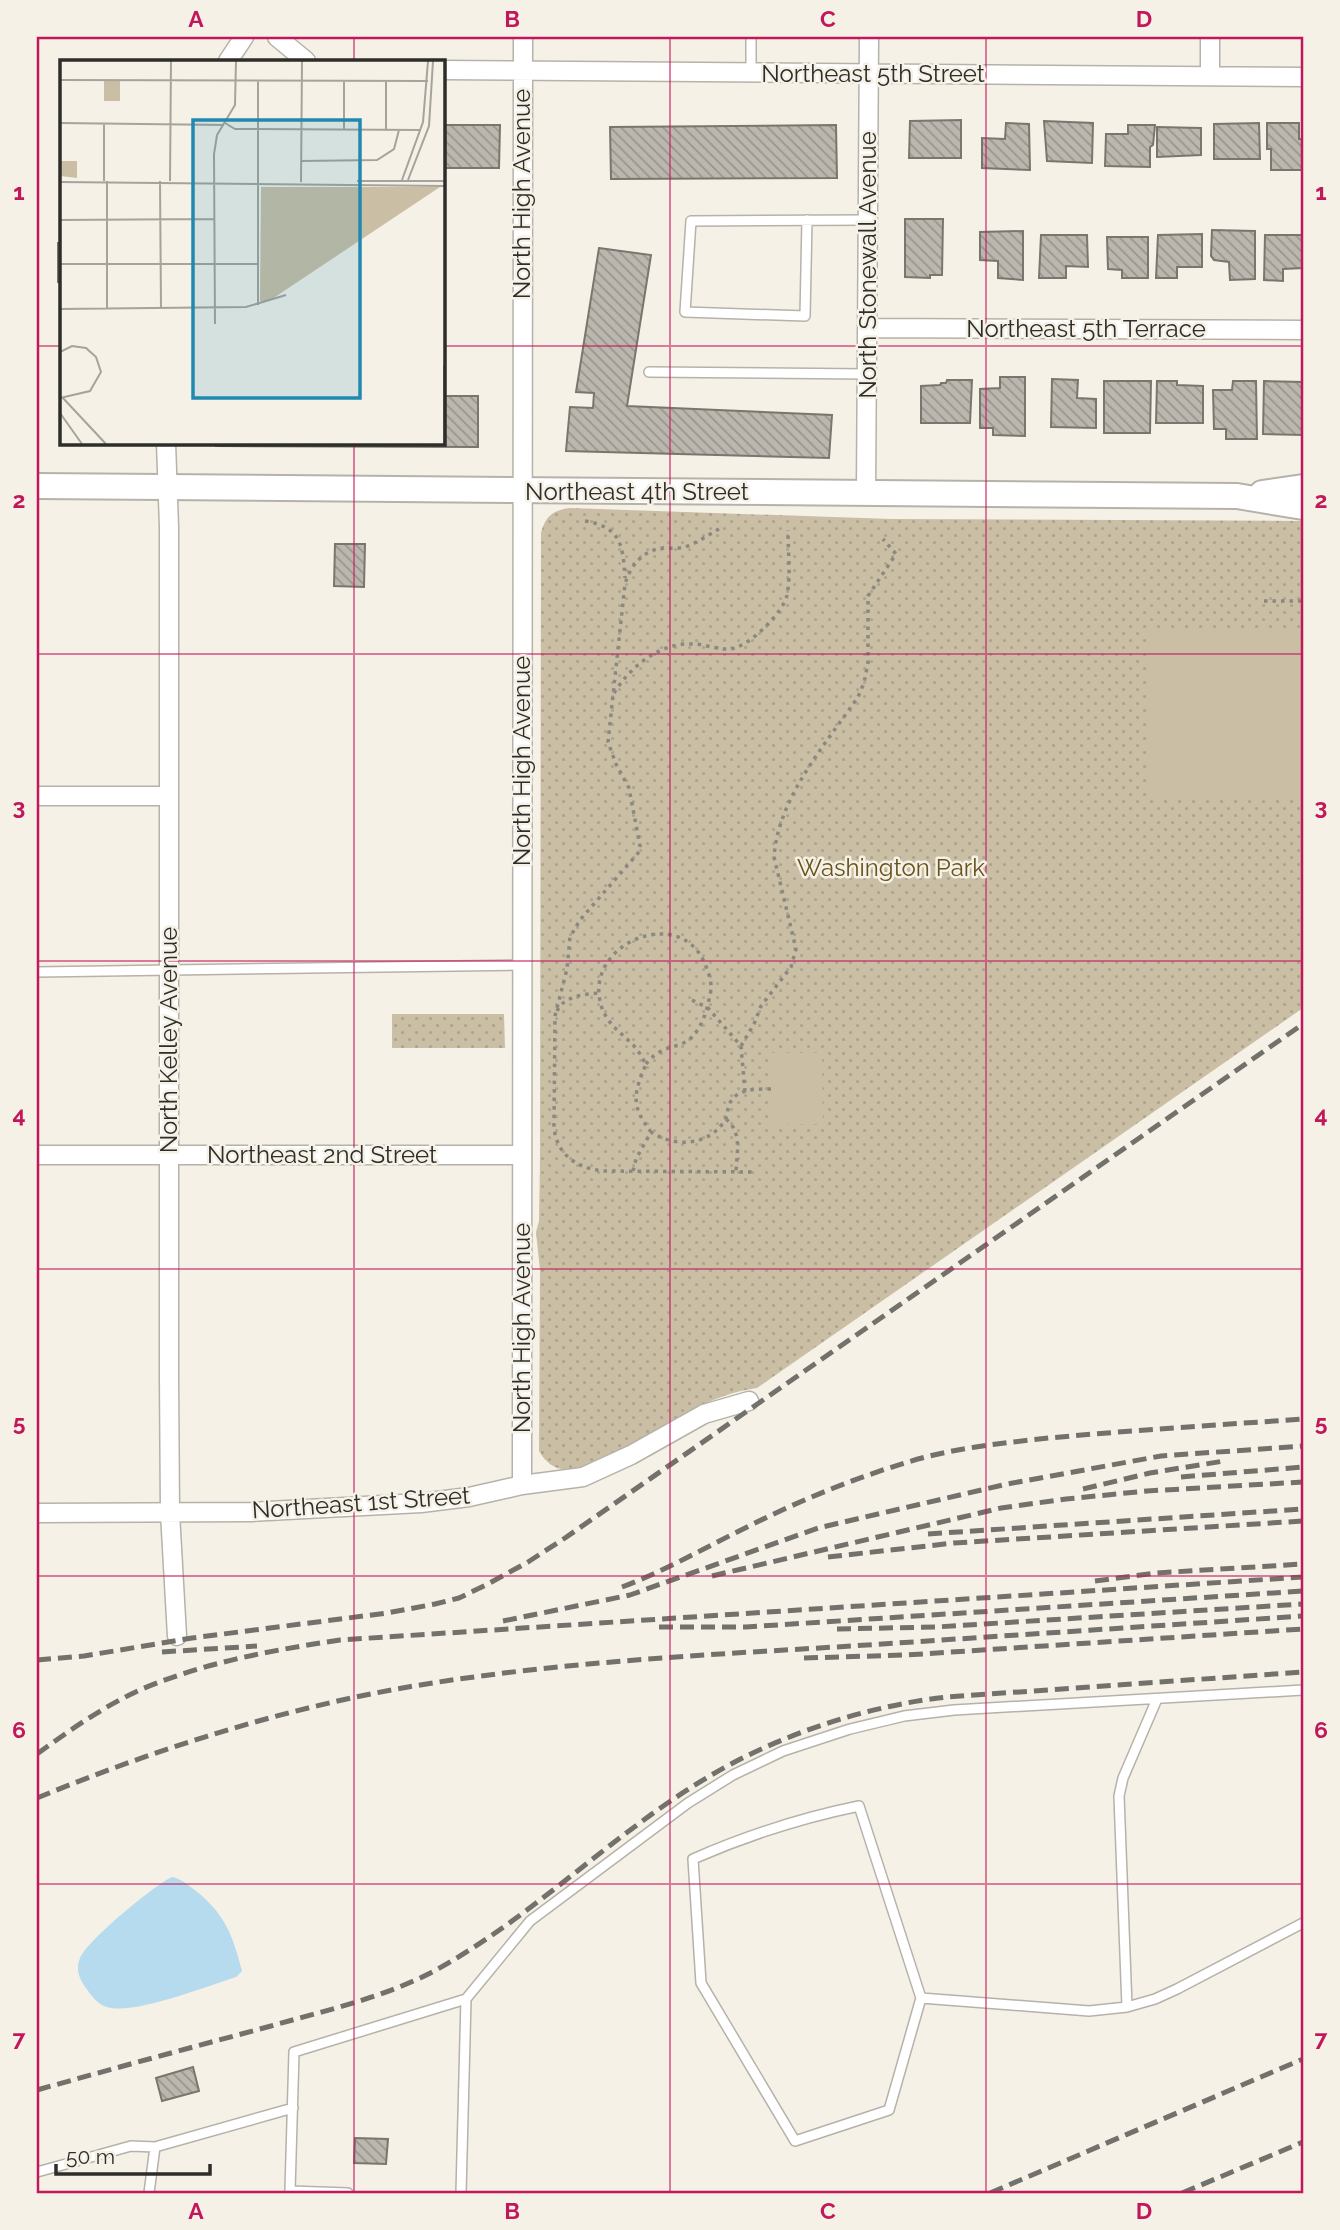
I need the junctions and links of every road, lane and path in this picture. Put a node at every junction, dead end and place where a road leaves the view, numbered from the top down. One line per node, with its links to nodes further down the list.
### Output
1 (244, 37): 7 (street)
2 (277, 37): 8 (street)
3 (523, 37): 10 (street, North High Avenue)
4 (751, 37): 11 (lane)
5 (869, 37): 12 (street, North Stonewall Avenue)
6 (1210, 37): 13 (street)
7 (229, 60)
8 (305, 60)
9 (444, 71): 10 (street, Northeast 5th Street)
10 (522, 71): 11 (street, Northeast 5th Street); 25 (street, North High Avenue)
11 (751, 73): 12 (street, Northeast 5th Street)
12 (868, 73): 13 (street, Northeast 5th Street); 16 (street, North Stonewall Avenue)
13 (1210, 76): 14 (street, Northeast 5th Street)
14 (1303, 77)
15 (807, 220): 15 (lane); 16 (lane)
16 (869, 220): 17 (street, North Stonewall Avenue)
17 (869, 328): 18 (street, Northeast 5th Terrace); 20 (street, North Stonewall Avenue)
18 (1303, 330)
19 (649, 372): 20 (lane)
20 (868, 374): 26 (street, North Stonewall Avenue)
21 (166, 444): 23 (street, North Kelley Avenue)
22 (37, 486): 23 (main road, Northeast 4th Street)
23 (168, 487): 25 (main road, Northeast 4th Street); 38 (street, North Kelley Avenue)
24 (1303, 487): 27 (main road, Northeast 4th Street)
25 (522, 491): 26 (main road, Northeast 4th Street); 39 (street, North High Avenue)
26 (866, 493): 27 (main road, Northeast 4th Street)
27 (1237, 496): 28 (main road, Northeast 4th Street)
28 (1303, 507)
29 (585, 521): 33 (path)
30 (719, 529): 33 (path)
31 (788, 530): 36 (path)
32 (883, 539): 46 (path)
33 (625, 583): 36 (path)
34 (1264, 601): 35 (path)
35 (1303, 601)
36 (612, 695): 45 (path)
37 (37, 796): 38 (street)
38 (169, 796): 41 (street, North Kelley Avenue)
39 (522, 965): 41 (lane); 54 (street, North High Avenue)
40 (37, 971): 41 (lane)
41 (169, 971): 53 (street, North Kelley Avenue)
42 (600, 993): 44 (path); 45 (path); 47 (path)
43 (692, 1000): 44 (path)
44 (708, 1008): 46 (path); 47 (path)
45 (555, 1016): 55 (path)
46 (741, 1046): 49 (path)
47 (646, 1064): 51 (path)
48 (772, 1089): 49 (path)
49 (745, 1092): 50 (path)
50 (726, 1119): 51 (path); 56 (path)
51 (651, 1132): 55 (path)
52 (37, 1155): 53 (street, Northeast 2nd Street)
53 (169, 1155): 54 (street, Northeast 2nd Street); 61 (street, North Kelley Avenue)
54 (522, 1155): 59 (street, North High Avenue)
55 (633, 1171): 56 (path)
56 (736, 1171): 57 (path)
57 (756, 1172)
58 (749, 1401): 59 (street, Northeast 1st Street)
59 (522, 1485): 61 (street, Northeast 1st Street)
60 (37, 1513): 61 (street, Northeast 1st Street)
61 (170, 1513): 62 (street, North Kelley Avenue)
62 (177, 1636)
63 (1303, 1690): 64 (lane)
64 (1157, 1699): 66 (lane); 68 (lane)
65 (1303, 1923): 68 (lane)
66 (466, 1998): 69 (lane); 74 (lane)
67 (921, 1998): 67 (lane); 68 (lane)
68 (1127, 2007)
69 (293, 2108): 70 (lane); 73 (lane)
70 (155, 2147): 71 (lane); 72 (lane)
71 (37, 2172)
72 (149, 2193)
73 (348, 2193)
74 (461, 2193)

